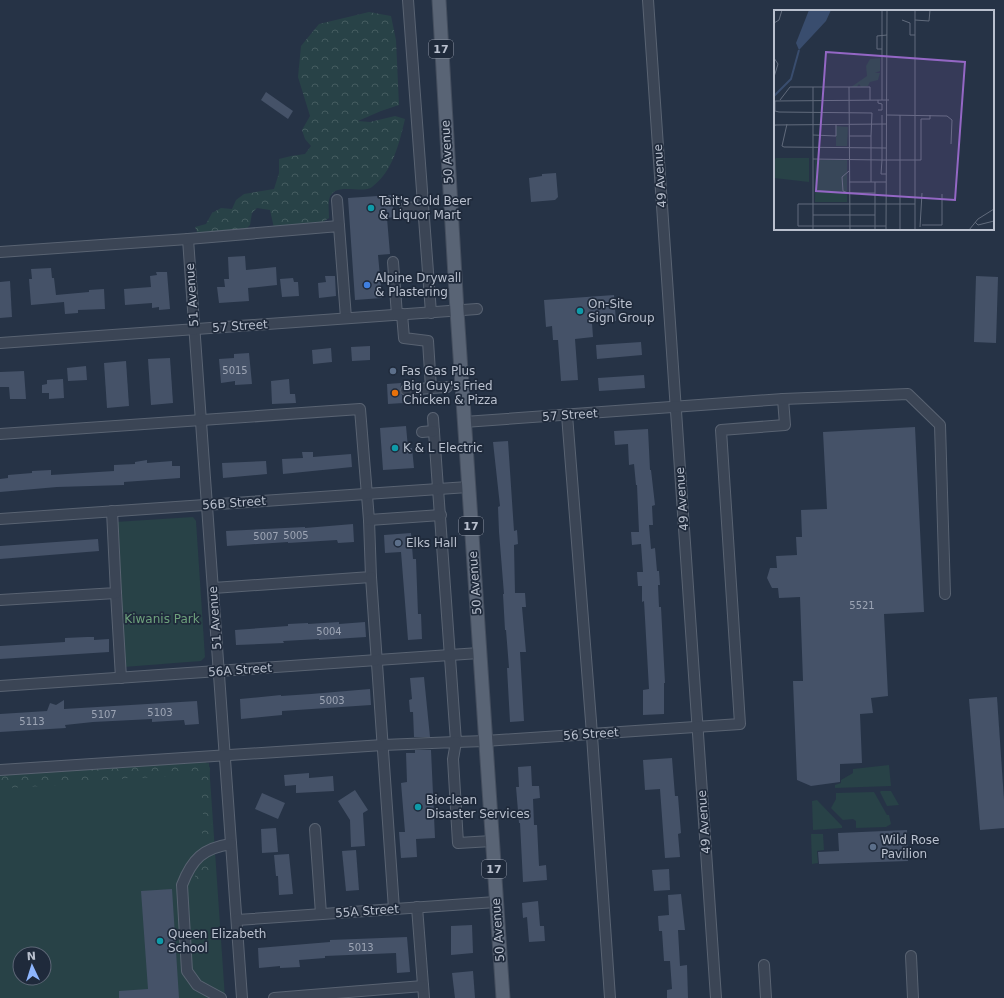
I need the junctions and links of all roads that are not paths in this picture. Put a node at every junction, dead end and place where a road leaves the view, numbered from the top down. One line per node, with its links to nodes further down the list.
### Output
1 (408, 0): 5 (street)
2 (439, 0): 12 (main road, 50 Avenue / 17)
3 (648, 0): 22 (street, 49 Avenue)
4 (337, 200): 7 (street)
5 (423, 207): 6 (street); 13 (street)
6 (405, 208)
7 (339, 226): 8 (street); 15 (street)
8 (188, 239): 9 (street); 16 (street, 51 Avenue)
9 (0, 252)
10 (393, 262): 14 (street)
11 (477, 309): 12 (street, 57 Street)
12 (457, 311): 13 (street, 57 Street); 26 (main road, 50 Avenue / 17)
13 (431, 312): 14 (street, 57 Street)
14 (400, 315): 15 (street, 57 Street); 19 (street)
15 (346, 318): 16 (street, 57 Street)
16 (195, 329): 17 (street, 57 Street); 25 (street, 51 Avenue)
17 (0, 342)
18 (447, 387): 19 (street)
19 (432, 388): 20 (street)
20 (406, 390)
21 (783, 399): 22 (street, 57 Street); 41 (street, 57 Street); 49 (street, 56 Street)
22 (676, 408): 23 (street, 57 Street); 49 (street, 49 Avenue)
23 (567, 415): 26 (street, 57 Street); 50 (street)
24 (433, 418): 27 (street)
25 (201, 420): 29 (street); 32 (street); 33 (street, 51 Avenue)
26 (464, 422): 30 (main road, 50 Avenue / 17)
27 (434, 431): 28 (street); 31 (street)
28 (422, 432)
29 (0, 434)
30 (468, 487): 31 (street, 56B Street); 43 (main road, 50 Avenue / 17)
31 (439, 489): 32 (street, 56B Street); 35 (street)
32 (367, 494): 33 (street, 56B Street); 37 (street)
33 (207, 505): 34 (street, 56B Street); 39 (street, 51 Avenue)
34 (112, 511): 36 (street, 56B Street); 40 (street)
35 (441, 516): 37 (street); 44 (street)
36 (0, 519)
37 (369, 520): 38 (street)
38 (371, 577): 39 (street); 45 (street)
39 (213, 588): 46 (street, 51 Avenue)
40 (116, 593): 42 (street); 47 (street)
41 (945, 594)
42 (0, 600)
43 (479, 653): 44 (street, 56A Street); 51 (main road, 50 Avenue / 17)
44 (451, 655): 45 (street, 56A Street); 52 (street)
45 (376, 660): 46 (street, 56A Street); 53 (street)
46 (219, 671): 47 (street, 56A Street); 54 (street, 51 Avenue)
47 (121, 678): 48 (street, 56A Street)
48 (0, 686)
49 (698, 727): 50 (street, 56 Street); 73 (street, 49 Avenue)
50 (591, 734): 51 (street, 56 Street); 72 (street)
51 (485, 741): 52 (street, 56 Street); 57 (main road, 50 Avenue / 17)
52 (456, 742): 53 (street, 56 Street); 57 (street)
53 (382, 745): 54 (street, 56 Street); 61 (street)
54 (225, 755): 55 (street, 56 Street); 58 (street, 51 Avenue)
55 (0, 770)
56 (315, 829): 62 (street)
57 (492, 841): 59 (main road, 50 Avenue / 17)
58 (231, 844): 63 (street, 51 Avenue); 67 (street)
59 (496, 902): 60 (street, 55A Street); 71 (main road, 50 Avenue / 17)
60 (417, 907): 61 (street, 55A Street); 66 (street)
61 (394, 909): 62 (street, 55A Street)
62 (321, 914): 63 (street, 55A Street)
63 (237, 920): 68 (street, 51 Avenue)
64 (911, 956): 75 (street)
65 (764, 965): 74 (street)
66 (423, 986): 69 (street); 70 (street)
67 (221, 998)
68 (242, 998)
69 (274, 998)
70 (424, 998)
71 (503, 998)
72 (610, 998)
73 (716, 998)
74 (766, 998)
75 (913, 998)

